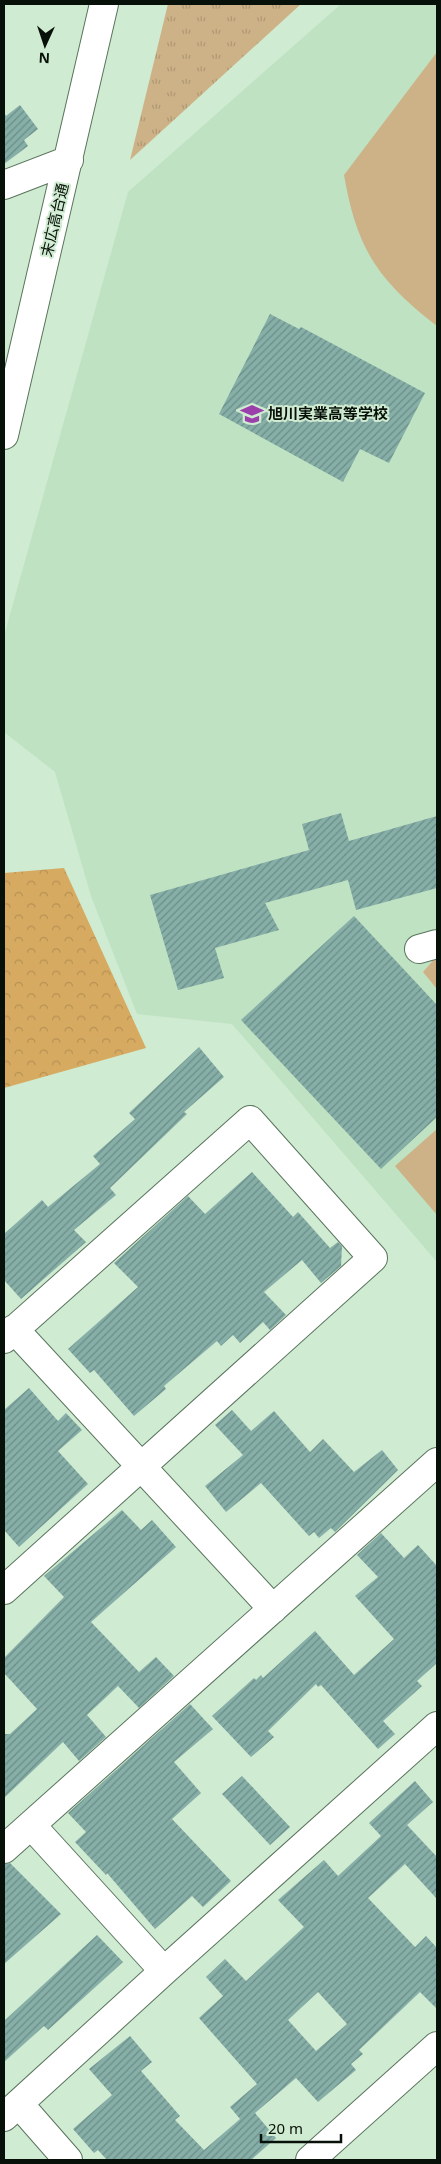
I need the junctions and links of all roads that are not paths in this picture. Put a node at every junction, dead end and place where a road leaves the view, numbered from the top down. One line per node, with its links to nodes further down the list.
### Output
1 (104, 4): 2 (street, 末広高台通)
2 (69, 160): 3 (street); 4 (street, 末広高台通)
3 (4, 184)
4 (4, 435)
5 (9, 1334): 7 (street); 7 (street)
6 (437, 1462): 9 (street)
7 (139, 1466): 8 (street); 9 (street)
8 (4, 1590)
9 (273, 1609): 11 (street)
10 (437, 1726): 13 (street)
11 (31, 1825): 12 (street); 13 (street)
12 (4, 1849)
13 (164, 1971): 15 (street)
14 (437, 2046): 17 (street)
15 (11, 2111): 16 (street)
16 (68, 2160)
17 (310, 2160)

